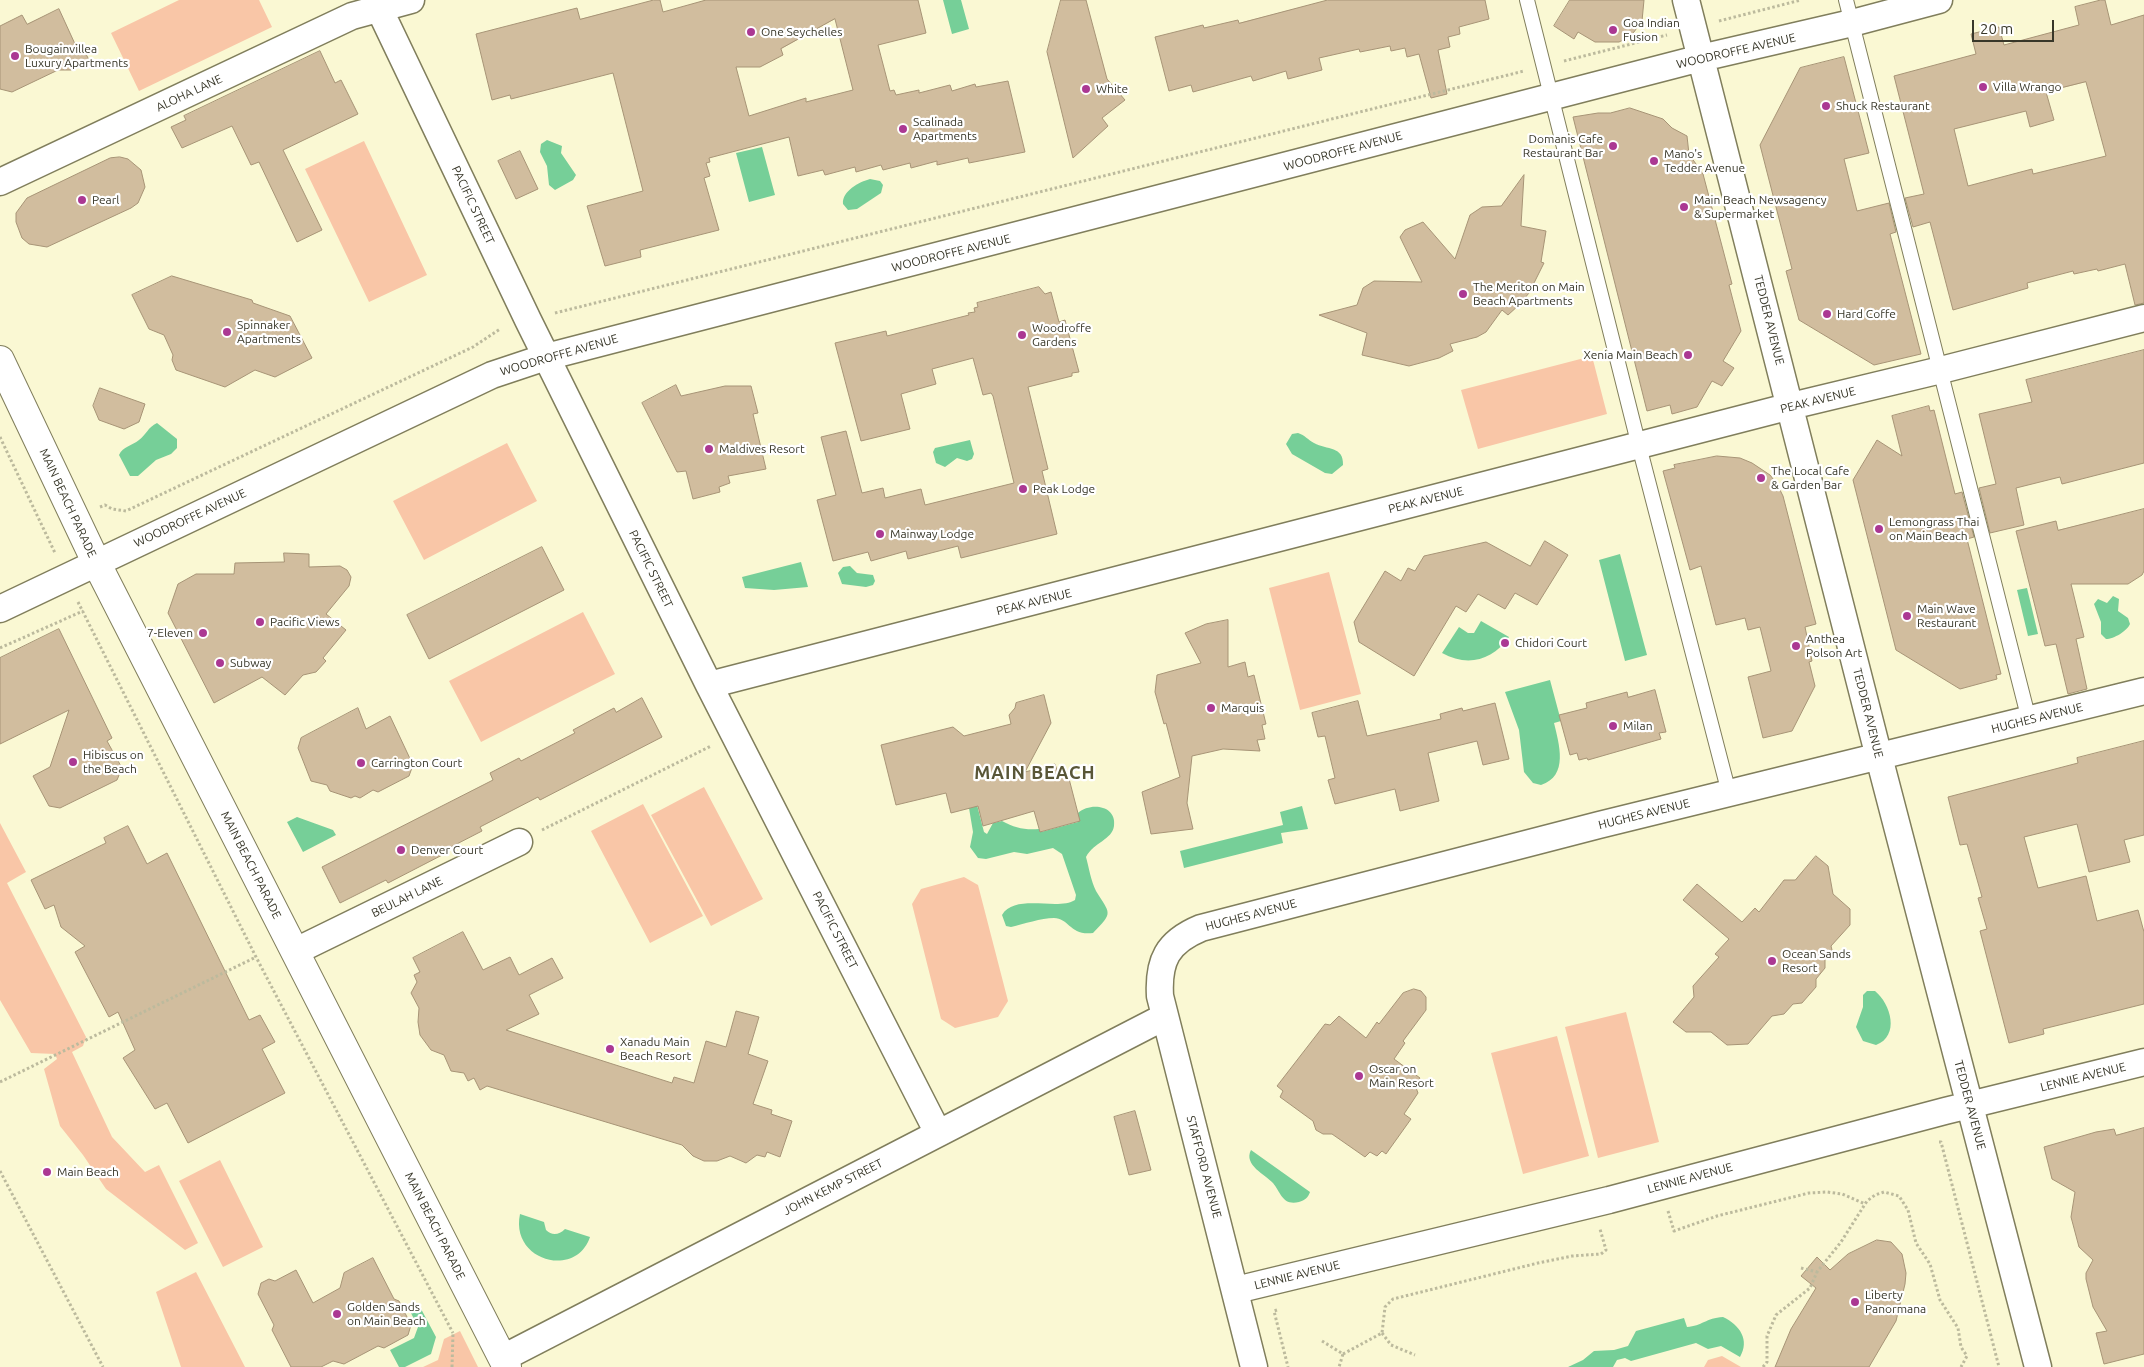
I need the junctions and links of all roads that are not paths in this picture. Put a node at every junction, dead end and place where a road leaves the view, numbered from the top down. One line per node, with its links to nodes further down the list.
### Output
1 (411, 0): 5 (street, ALOHA LANE)
2 (1527, 0): 8 (lane)
3 (1686, 0): 7 (street, TEDDER AVENUE)
4 (1940, 0): 6 (street, WOODROFFE AVENUE)
5 (377, 4): 9 (street, ALOHA LANE); 11 (street, PACIFIC STREET)
6 (1849, 12): 7 (street, WOODROFFE AVENUE); 13 (lane)
7 (1701, 58): 8 (street, WOODROFFE AVENUE); 14 (street, TEDDER AVENUE)
8 (1552, 97): 11 (street, WOODROFFE AVENUE); 15 (lane)
9 (0, 182)
10 (2144, 318): 13 (street, PEAK AVENUE)
11 (546, 357): 16 (street, WOODROFFE AVENUE); 18 (street, PACIFIC STREET)
12 (0, 360): 16 (street, MAIN BEACH PARADE)
13 (1941, 370): 14 (street, PEAK AVENUE); 20 (lane)
14 (1791, 406): 15 (street, PEAK AVENUE); 21 (street, TEDDER AVENUE)
15 (1639, 446): 18 (street, PEAK AVENUE); 22 (lane)
16 (96, 562): 17 (street, WOODROFFE AVENUE); 24 (street, MAIN BEACH PARADE)
17 (0, 609)
18 (709, 685): 29 (street, PACIFIC STREET)
19 (2144, 691): 20 (street, HUGHES AVENUE)
20 (2029, 720): 21 (street, HUGHES AVENUE)
21 (1879, 757): 22 (street, HUGHES AVENUE); 28 (street, TEDDER AVENUE)
22 (1729, 793): 25 (street, HUGHES AVENUE)
23 (519, 842): 24 (street, BEULAH LANE)
24 (296, 951): 31 (street, MAIN BEACH PARADE)
25 (1160, 966): 26 (street, STAFFORD AVENUE)
26 (1164, 1017): 29 (street, JOHN KEMP STREET); 30 (street, STAFFORD AVENUE)
27 (2144, 1062): 28 (street, LENNIE AVENUE)
28 (1970, 1105): 30 (street, LENNIE AVENUE); 33 (street, TEDDER AVENUE)
29 (938, 1133): 31 (street, JOHN KEMP STREET)
30 (1236, 1290): 32 (street, STAFFORD AVENUE)
31 (505, 1362)
32 (1254, 1367)
33 (2038, 1367)

